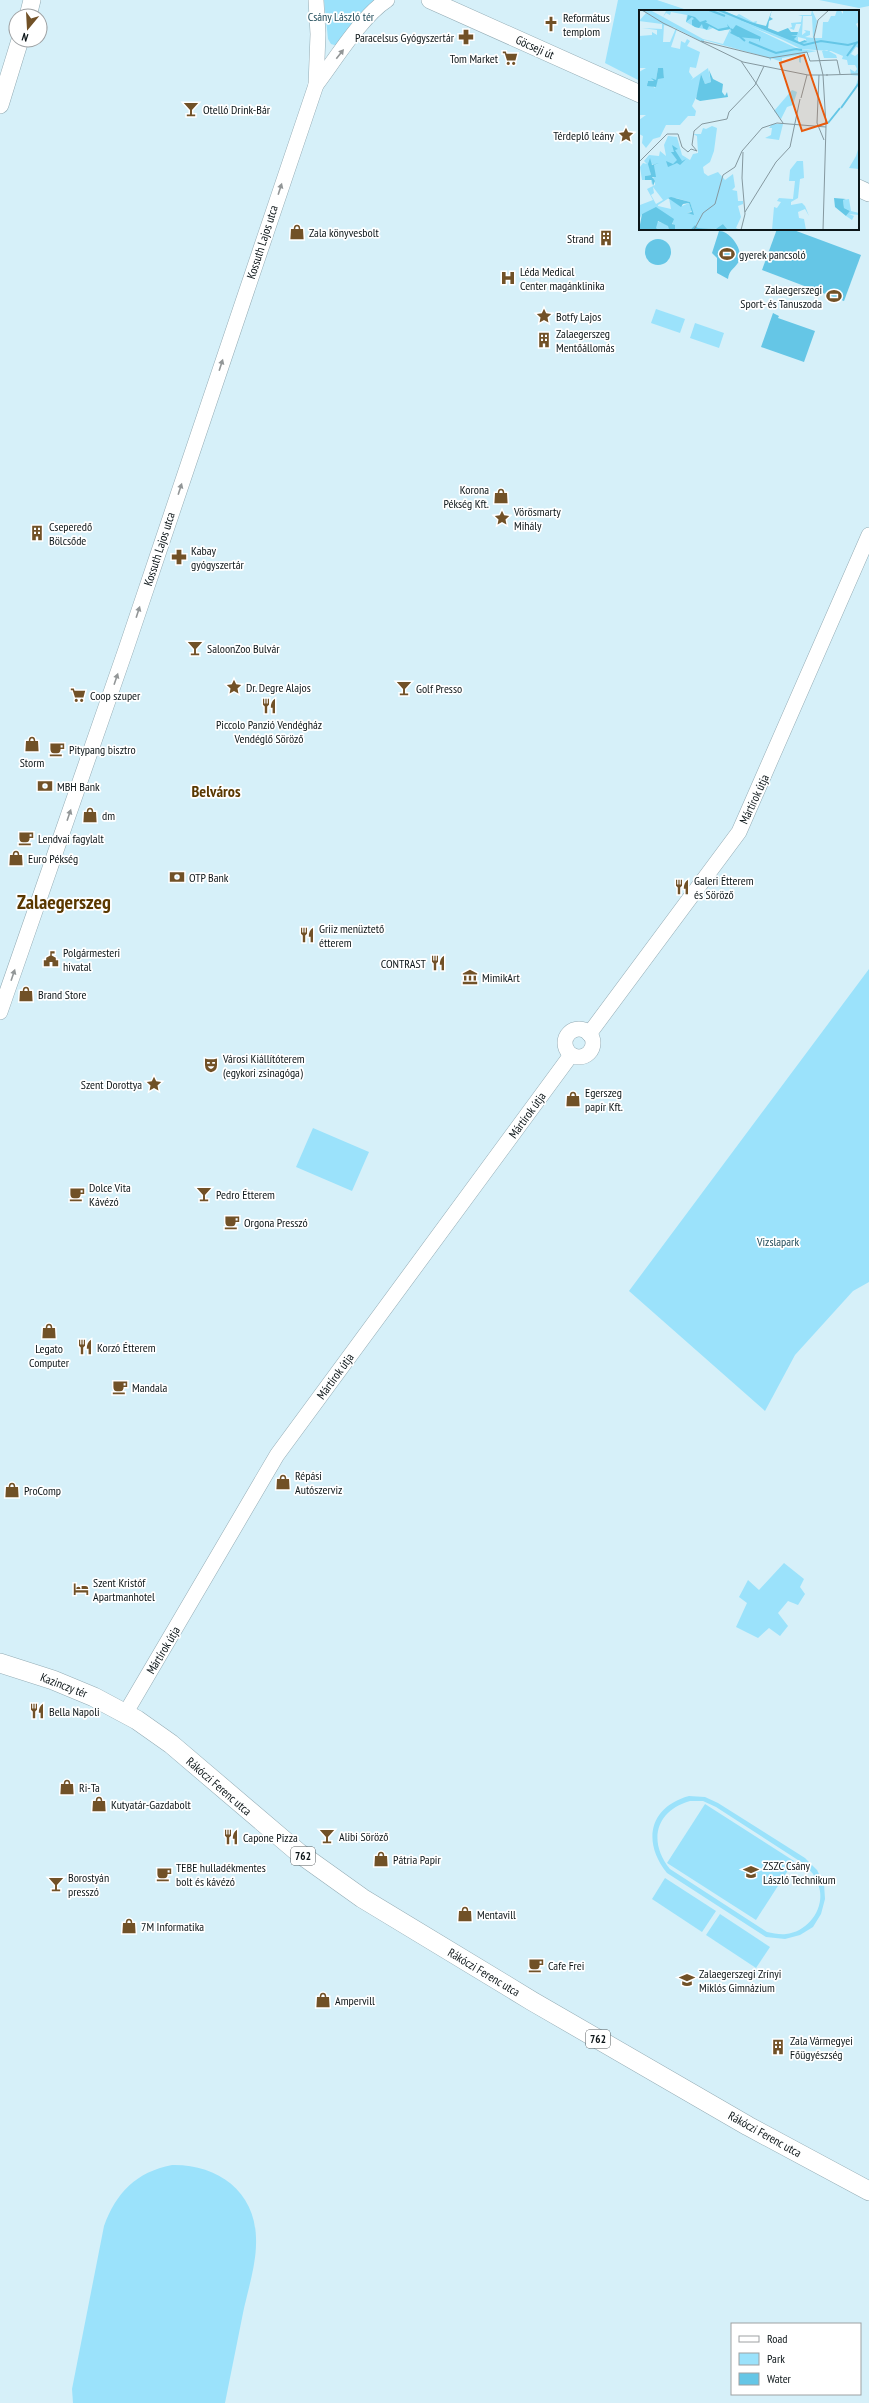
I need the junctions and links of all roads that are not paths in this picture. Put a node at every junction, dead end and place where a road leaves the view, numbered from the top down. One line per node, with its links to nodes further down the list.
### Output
1 (316, 0): 5 (street)
2 (387, 0): 5 (street, one-way to 2)
3 (430, 0): 6 (main road, Göcseji út)
4 (18, 48): 7 (main road)
5 (316, 85): 11 (street, Kossuth Lajos utca, one-way to 5)
6 (639, 94)
7 (0, 105)
8 (859, 188): 9 (main road)
9 (869, 193)
10 (869, 535): 13 (street, Mártírok útja)
11 (0, 1012)
12 (0, 1663): 13 (main road, Kazinczy tér / 762)
13 (126, 1714): 14 (main road, Rákóczi Ferenc utca / 762)
14 (869, 2191)

